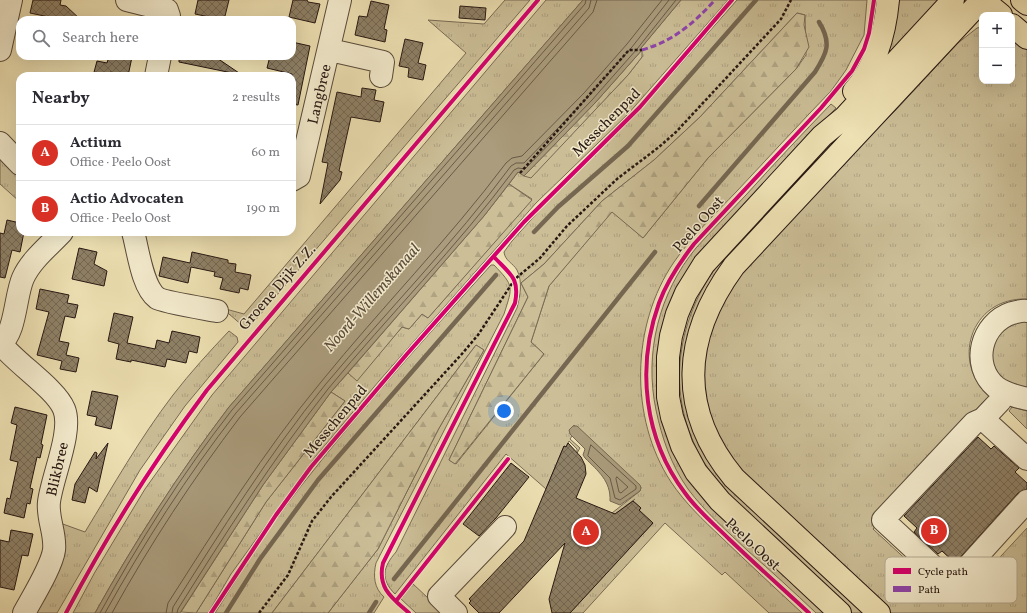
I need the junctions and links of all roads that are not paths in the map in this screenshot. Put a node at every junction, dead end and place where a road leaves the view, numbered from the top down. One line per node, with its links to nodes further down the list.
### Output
1 (11, 0): 13 (street)
2 (127, 0): 10 (street)
3 (340, 0): 14 (street, Langbree)
4 (888, 0): 18 (main road)
5 (953, 0): 18 (main road, Peelo Oost)
6 (983, 0): 9 (main road); 38 (main road)
7 (1022, 0): 8 (main road)
8 (1027, 4)
9 (997, 12)
10 (169, 16)
11 (1015, 28): 12 (main road)
12 (1027, 38)
13 (0, 50)
14 (330, 50): 17 (street, Langbree); 21 (street, Langbree)
15 (159, 60): 16 (street)
16 (157, 72)
17 (380, 76)
18 (822, 136): 37 (main road, Peelo Oost)
19 (0, 143): 20 (street)
20 (16, 160)
21 (296, 178)
22 (58, 236): 26 (street)
23 (134, 236): 24 (street)
24 (217, 311)
25 (1027, 311): 27 (street)
26 (1, 344): 35 (street, Blikbree)
27 (1004, 392): 28 (street); 29 (street)
28 (1027, 399)
29 (983, 419): 30 (street); 33 (street)
30 (1027, 459)
31 (1027, 502): 34 (street)
32 (505, 527): 36 (street)
33 (923, 557)
34 (977, 557)
35 (24, 613)
36 (456, 613)
37 (840, 613)
38 (879, 613)

